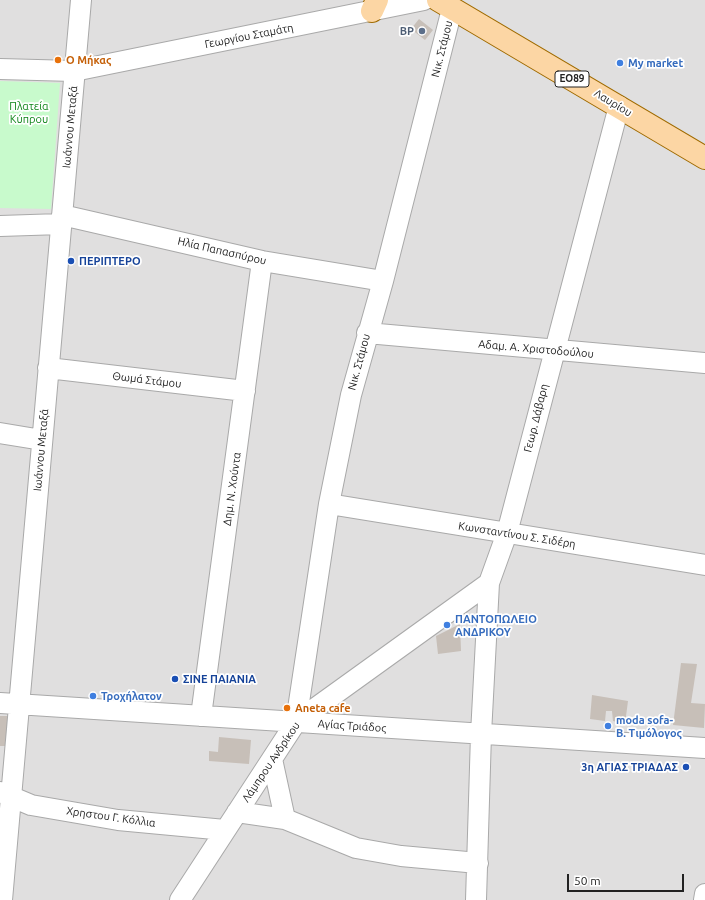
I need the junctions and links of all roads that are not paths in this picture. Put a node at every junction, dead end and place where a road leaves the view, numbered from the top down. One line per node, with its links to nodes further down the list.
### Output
1 (81, 0): 6 (street, Ιωάννου Μεταξά)
2 (424, 0): 4 (street, Γεωργίου Σταμάτη)
3 (445, 4): 7 (main road, Λαυρίου / ΕΟ89); 12 (street, Νικ. Στάμου)
4 (375, 5): 6 (street, Γεωργίου Σταμάτη)
5 (0, 69): 6 (street, Γεωργίου Σταμάτη)
6 (74, 71): 9 (street, Ιωάννου Μεταξά)
7 (619, 106): 8 (main road, Λαυρίου / ΕΟ89); 14 (street, Γεωρ. Δάβαρη)
8 (705, 158)
9 (61, 220): 10 (street, Ηλία Παπασπύρου); 11 (street, Ηλία Παπασπύρου); 16 (street, Ιωάννου Μεταξά)
10 (0, 226)
11 (262, 261): 12 (street, Ηλία Παπασπύρου); 17 (street, Δημ. Ν. Χούντα)
12 (383, 281): 13 (street, Νικ. Στάμου)
13 (367, 333): 14 (street, Αδαμ. Α. Χριστοδούλου); 20 (street, Νικ. Στάμου)
14 (553, 351): 15 (street, Αδαμ. Α. Χριστοδούλου); 21 (street, Γεωρ. Δάβαρη)
15 (705, 363)
16 (48, 368): 17 (street, Θωμά Στάμου); 19 (street, Ιωάννου Μεταξά)
17 (245, 391): 25 (street, Δημ. Ν. Χούντα)
18 (0, 433): 19 (street)
19 (42, 440): 24 (street, Ιωάννου Μεταξά)
20 (329, 504): 21 (street, Κωνσταντίνου Σ. Σιδέρη); 26 (street, Νικ. Στάμου)
21 (507, 533): 22 (street, Κωνσταντίνου Σ. Σιδέρη); 23 (street, Γεωρ. Δάβαρη)
22 (705, 565)
23 (490, 583): 26 (street, Λάμπρου Ανδρίκου); 27 (street, Γεωρ. Δάβαρη)
24 (10, 704): 25 (street, Αγίας Τριάδος); 30 (street, Ιωάννου Μεταξά)
25 (201, 716): 26 (street, Αγίας Τριάδος)
26 (296, 722): 27 (street, Αγίας Τριάδος); 29 (street, Λάμπρου Ανδρίκου)
27 (481, 734): 28 (street, Αγίας Τριάδος); 34 (street, Γεωρ. Δάβαρη)
28 (705, 748)
29 (272, 759): 31 (street, Λάμπρου Ανδρίκου); 32 (street)
30 (5, 794): 33 (street, Χρηστου Γ. Κόλλια); 36 (street, Ιωάννου Μεταξά)
31 (237, 812): 32 (street); 33 (street, Λάμπρου Ανδρίκου)
32 (285, 819): 34 (street)
33 (225, 830): 37 (street, Λάμπρου Ανδρίκου)
34 (478, 863): 38 (street, Γεωρ. Δάβαρη)
35 (705, 894): 39 (street)
36 (2, 900)
37 (180, 900)
38 (476, 900)
39 (704, 900)

